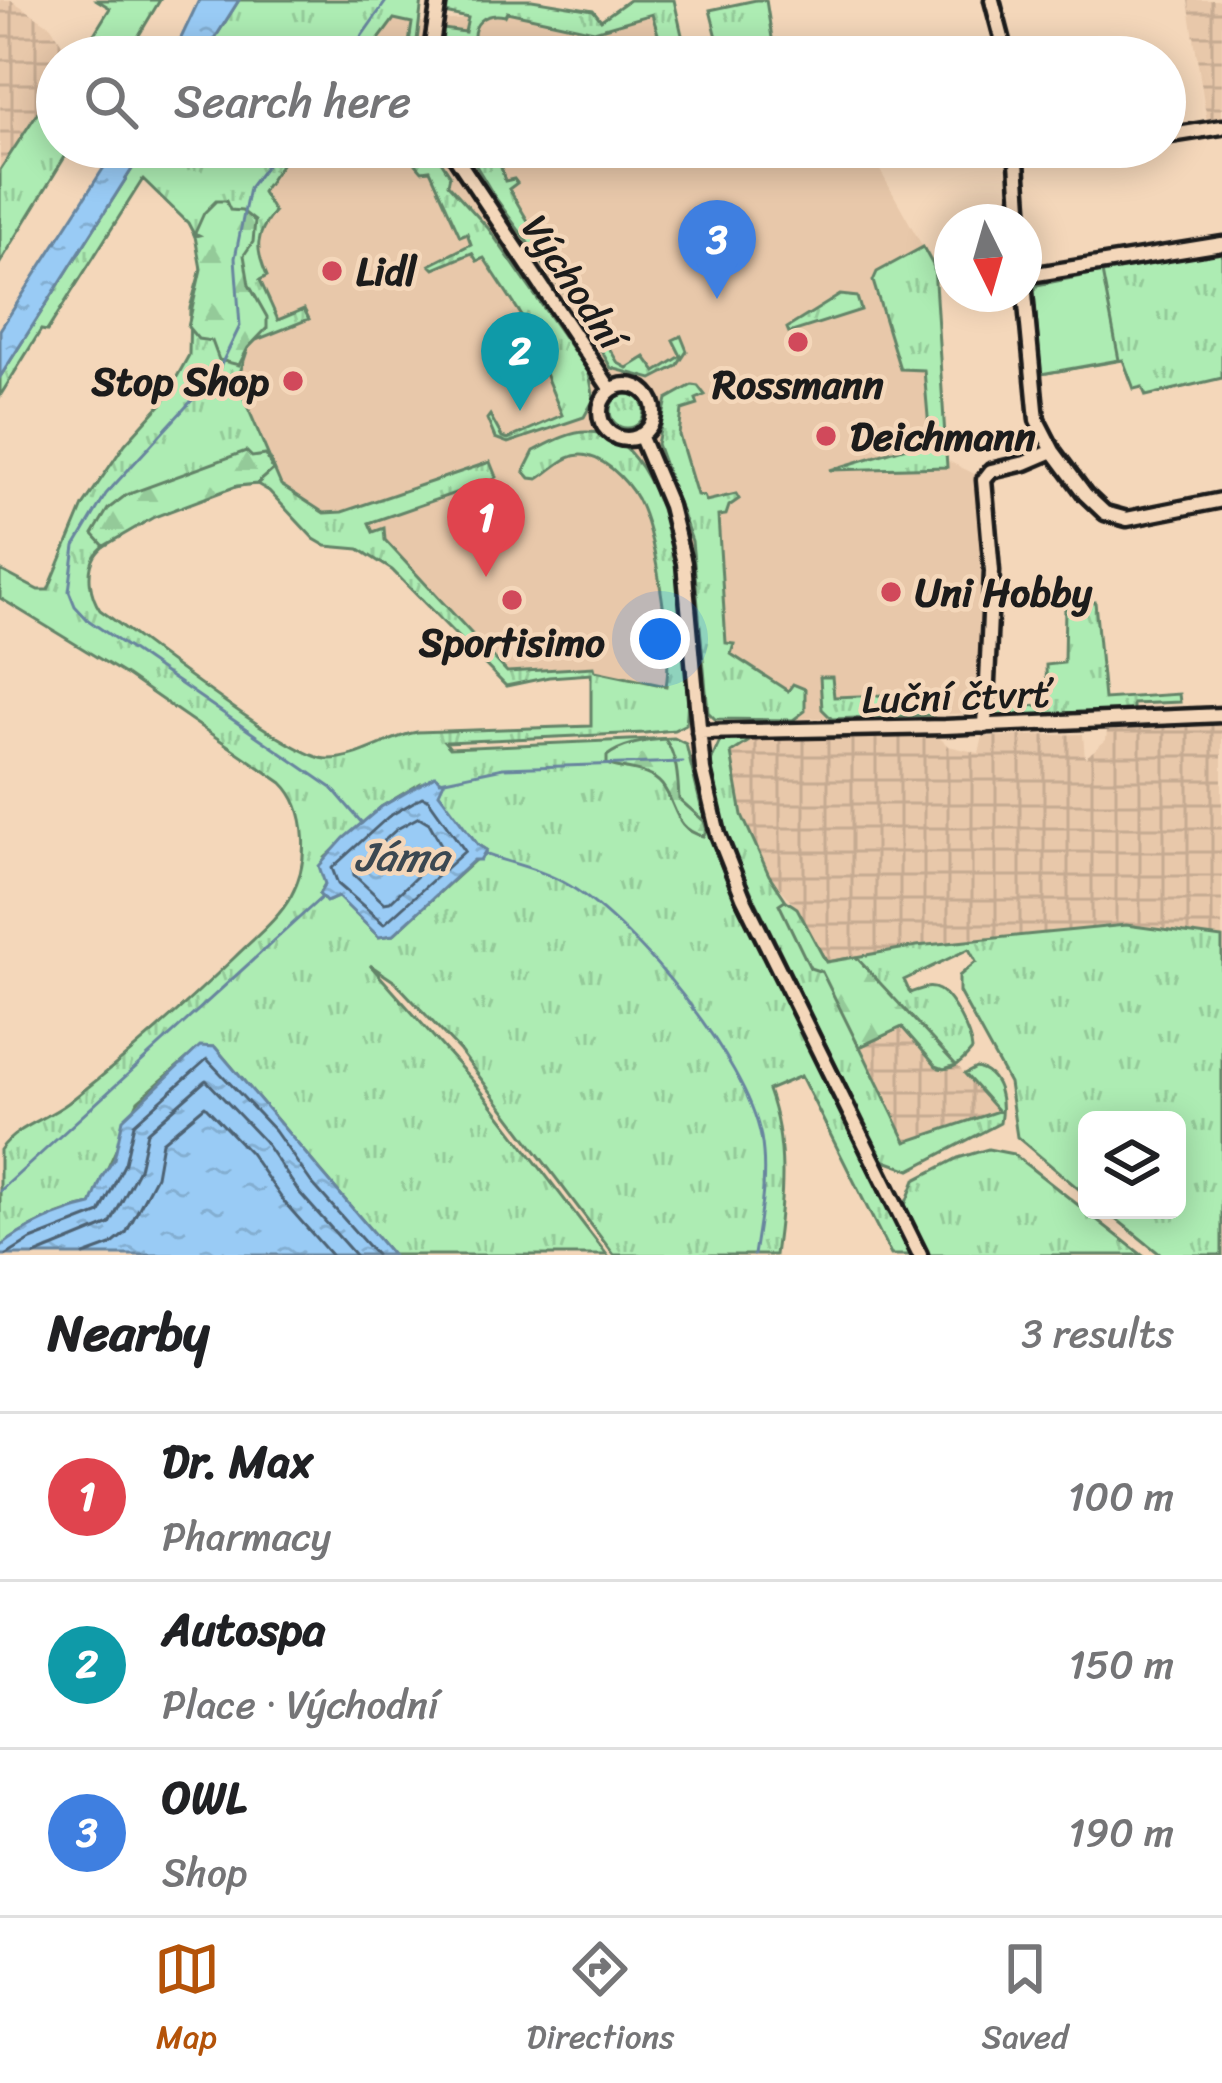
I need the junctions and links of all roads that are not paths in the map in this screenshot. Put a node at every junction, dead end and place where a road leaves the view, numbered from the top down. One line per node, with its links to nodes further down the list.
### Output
1 (439, 0): 3 (street)
2 (992, 0): 4 (street)
3 (433, 36)
4 (1001, 36)
5 (1222, 127): 6 (street)
6 (1186, 133)
7 (461, 168): 13 (street, Východní)
8 (1018, 168): 9 (street)
9 (1020, 204)
10 (1222, 244): 11 (street)
11 (1042, 276)
12 (1026, 312): 15 (street)
13 (611, 390): 14 (street); 14 (street)
14 (640, 435): 19 (street)
15 (1053, 451): 16 (street); 18 (street)
16 (1222, 500)
17 (1222, 715): 18 (street, Luční čtvrť)
18 (985, 726): 19 (street, Luční čtvrť)
19 (699, 732): 20 (street)
20 (920, 1255)

